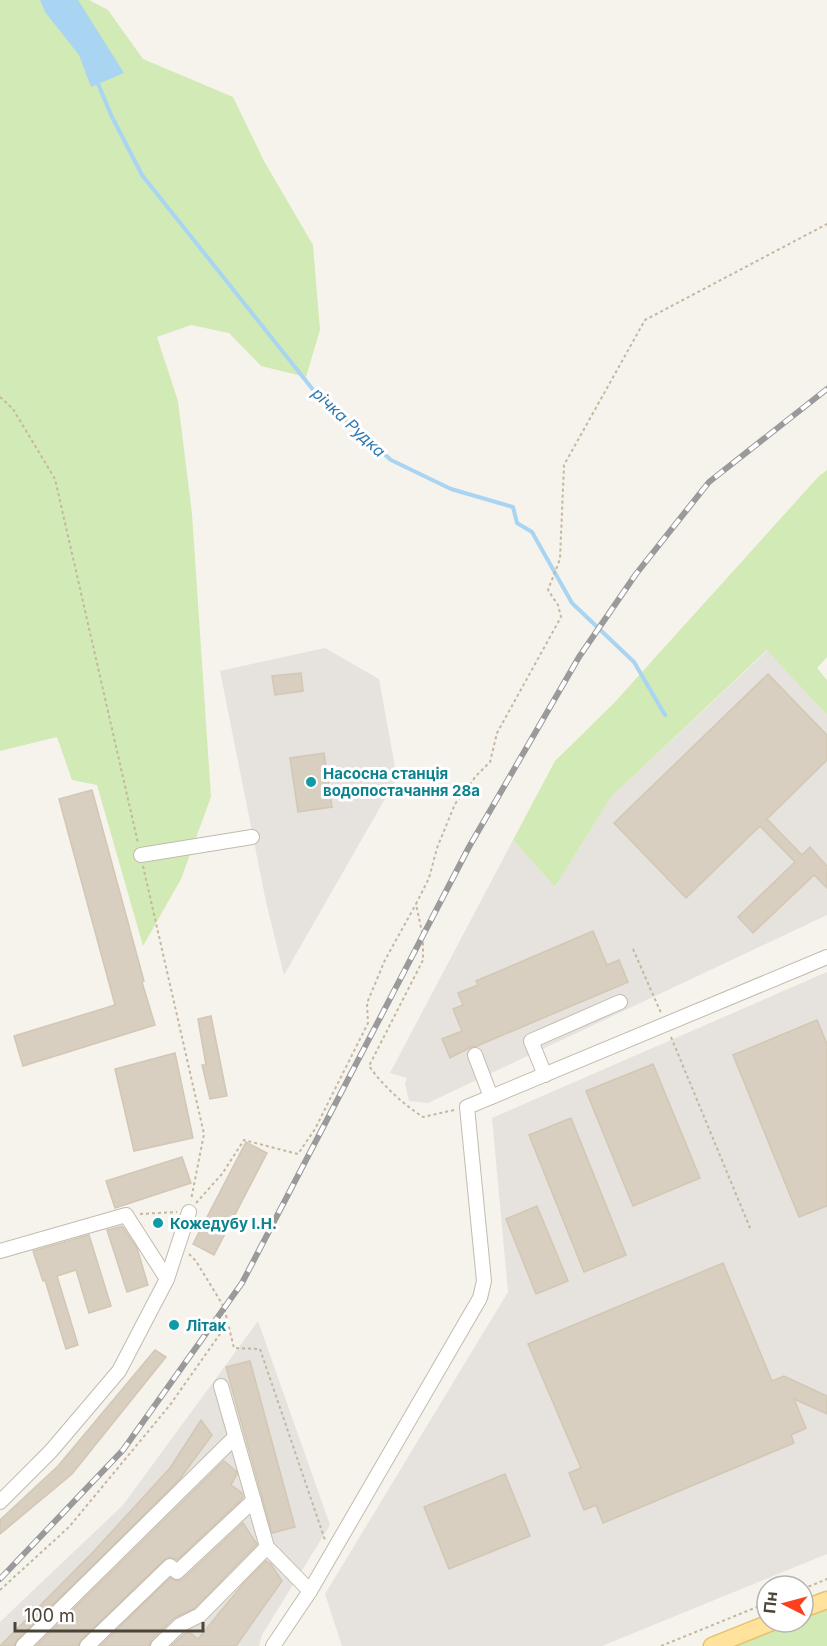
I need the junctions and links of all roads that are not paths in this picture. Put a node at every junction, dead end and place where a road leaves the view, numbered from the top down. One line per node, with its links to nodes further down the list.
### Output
1 (252, 837): 2 (street)
2 (141, 855)
3 (827, 957): 6 (street)
4 (620, 1002): 6 (street)
5 (475, 1055): 7 (street)
6 (545, 1075): 7 (street)
7 (491, 1097): 16 (street)
8 (189, 1212): 10 (street)
9 (0, 1251): 10 (street)
10 (167, 1279): 14 (street)
11 (220, 1386): 12 (street)
12 (235, 1437): 13 (street); 18 (street)
13 (254, 1500): 15 (street); 19 (street)
14 (0, 1502)
15 (267, 1547): 16 (street); 20 (street)
16 (310, 1591): 21 (street)
17 (755, 1629): 22 (main road)
18 (23, 1646)
19 (87, 1646)
20 (158, 1646)
21 (273, 1646)
22 (712, 1646)

